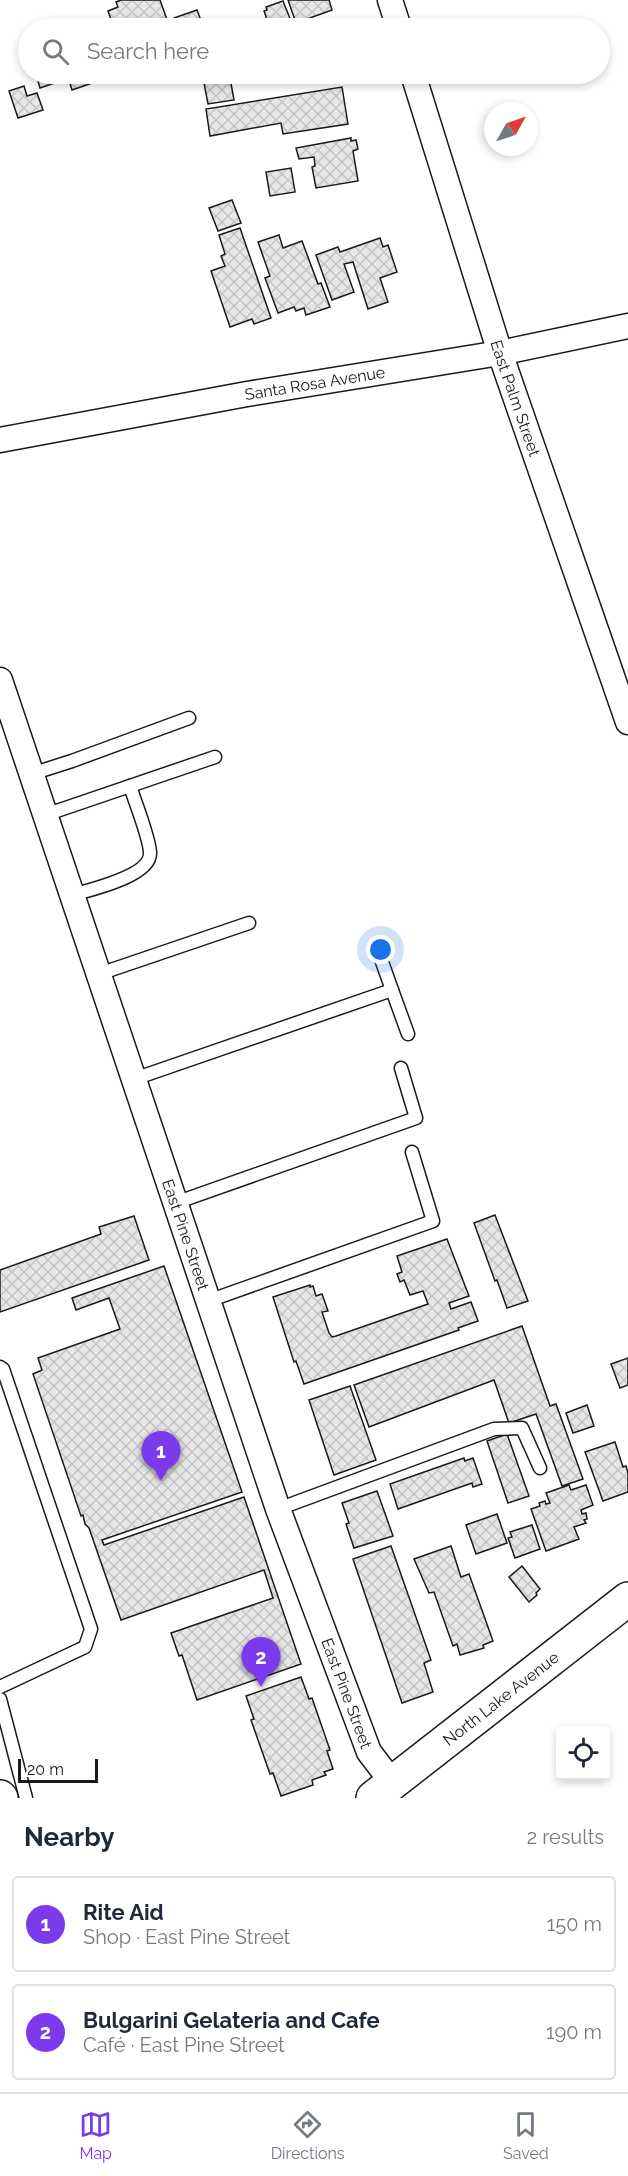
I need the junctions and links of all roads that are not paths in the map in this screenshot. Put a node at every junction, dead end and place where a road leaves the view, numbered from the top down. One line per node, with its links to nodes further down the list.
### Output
1 (390, 0): 2 (street)
2 (396, 18)
3 (416, 84): 5 (street, East Palm Street)
4 (628, 327): 5 (street, Santa Rosa Avenue)
5 (500, 352): 6 (street, Santa Rosa Avenue); 9 (street, East Palm Street)
6 (0, 440)
7 (0, 680): 11 (street, East Pine Street)
8 (189, 718): 11 (lane)
9 (628, 722)
10 (215, 757): 12 (lane)
11 (31, 774): 13 (street, East Pine Street)
12 (130, 786): 13 (lane); 14 (lane)
13 (45, 815): 14 (street, East Pine Street)
14 (72, 895): 17 (street, East Pine Street)
15 (249, 923): 17 (lane)
16 (376, 945): 18 (lane)
17 (99, 974): 21 (street, East Pine Street)
18 (392, 990): 19 (lane); 21 (lane)
19 (408, 1034)
20 (401, 1068): 23 (lane)
21 (134, 1079): 23 (street, East Pine Street)
22 (412, 1152): 24 (lane)
23 (175, 1203): 24 (street, East Pine Street)
24 (208, 1301): 27 (street, East Pine Street)
25 (0, 1367): 29 (lane)
26 (540, 1468): 27 (lane)
27 (278, 1509): 31 (street, East Pine Street)
28 (628, 1599): 31 (main road, North Lake Avenue)
29 (0, 1687)
30 (0, 1699): 32 (lane)
31 (382, 1790)
32 (26, 1798)

